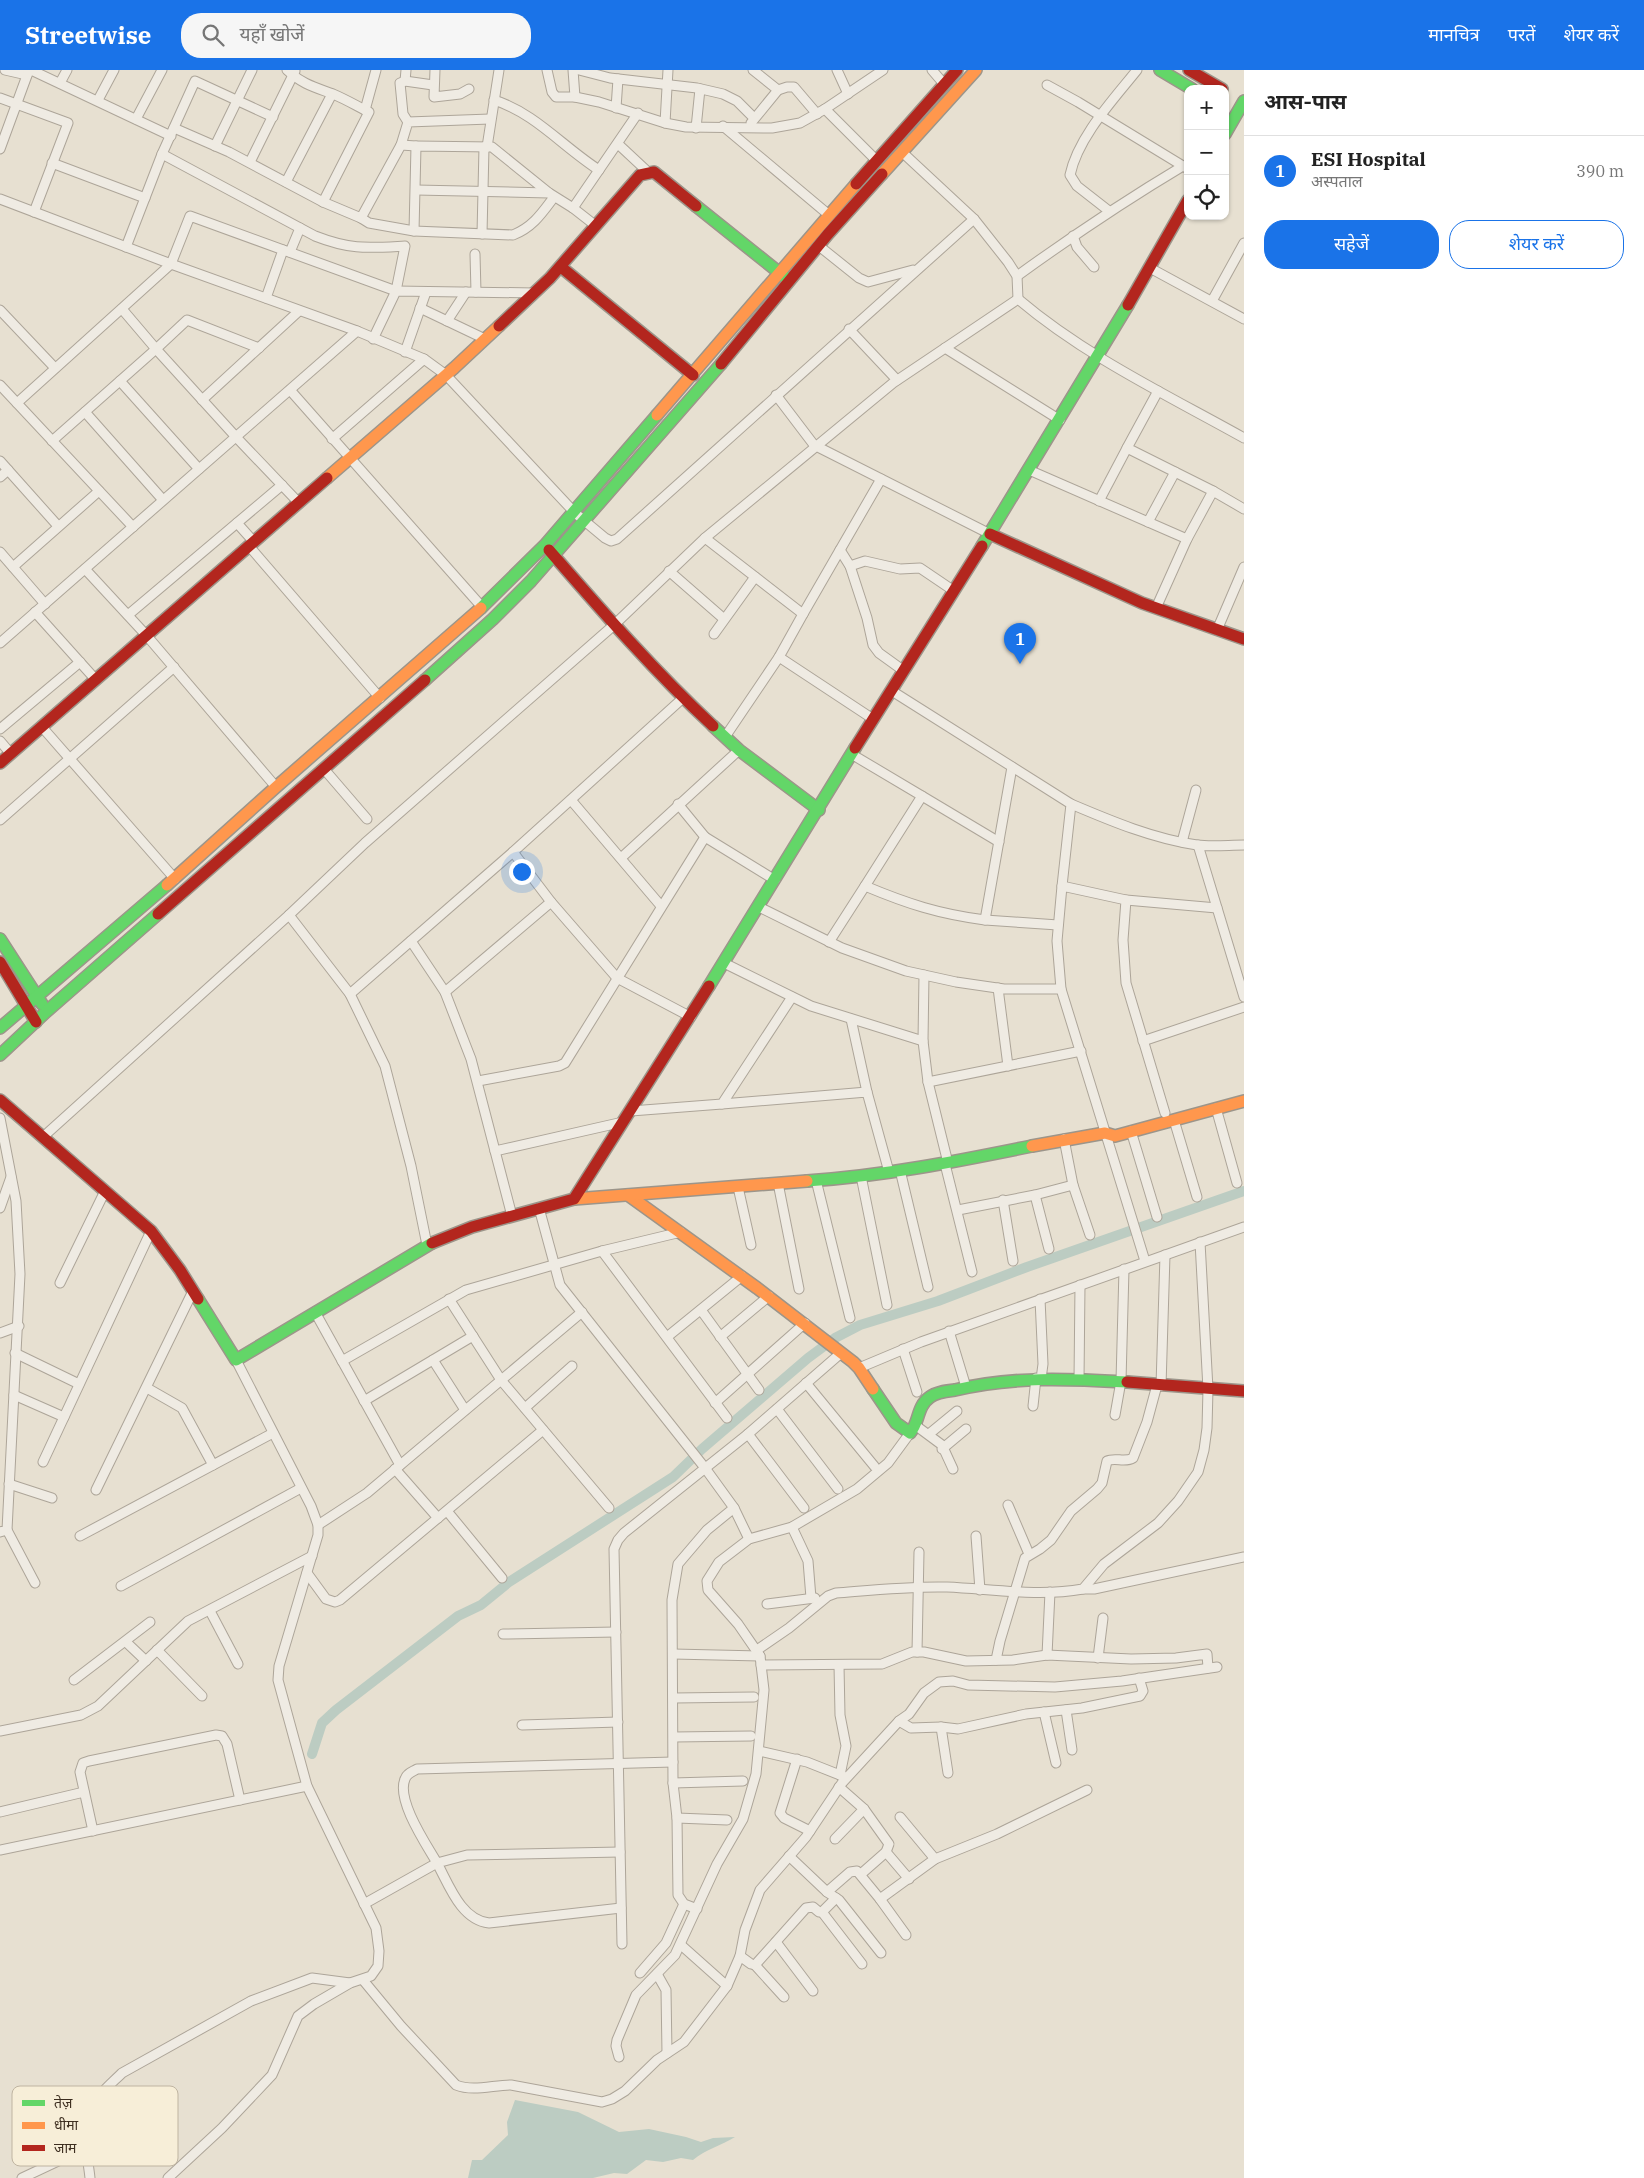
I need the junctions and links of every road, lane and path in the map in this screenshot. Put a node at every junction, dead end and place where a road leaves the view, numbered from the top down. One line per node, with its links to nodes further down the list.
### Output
1 (5, 70): 23 (street)
2 (67, 70): 27 (street)
3 (114, 70): 42 (street)
4 (162, 70): 55 (street)
5 (252, 70): 43 (street)
6 (376, 70): 48 (street)
7 (406, 70): 26 (street)
8 (435, 70): 33 (street)
9 (500, 70): 44 (street)
10 (547, 70): 40 (street)
11 (573, 70): 40 (street)
12 (579, 70): 25 (street)
13 (668, 70): 28 (street)
14 (753, 70): 36 (street)
15 (837, 70): 39 (street)
16 (883, 70): 39 (street)
17 (932, 70): 29 (street)
18 (957, 70): 29 (street)
19 (976, 70): 70 (street)
20 (1137, 70): 51 (street)
21 (1160, 70): 31 (street)
22 (1188, 70): 32 (street)
23 (29, 72): 27 (street); 46 (street)
24 (292, 72): 38 (street); 53 (street)
25 (618, 79): 28 (street); 47 (street)
26 (405, 81): 33 (street); 57 (street)
27 (60, 83): 42 (street)
28 (667, 84): 35 (street); 58 (street)
29 (944, 84): 72 (street)
30 (1046, 85): 51 (street)
31 (1185, 85)
32 (1215, 85)
33 (433, 86): 34 (street)
34 (468, 89)
35 (700, 89): 54 (street); 61 (street)
36 (778, 90): 49 (street); 54 (street)
37 (1229, 93): 45 (street)
38 (332, 94): 48 (street); 79 (street)
39 (848, 94): 49 (street)
40 (575, 97): 47 (street)
41 (0, 98): 46 (street)
42 (98, 100): 55 (street)
43 (237, 100): 53 (street); 63 (street); 66 (street)
44 (494, 100): 56 (street); 77 (street)
45 (1244, 101): 52 (street)
46 (17, 103): 69 (street); 74 (street)
47 (616, 108): 50 (street)
48 (365, 110): 85 (street)
49 (821, 111): 60 (street); 72 (street)
50 (638, 114): 58 (street); 64 (street)
51 (1100, 116): 75 (street); 88 (street)
52 (1240, 116): 62 (street)
53 (273, 117): 73 (street)
54 (754, 118): 60 (street)
55 (136, 119): 63 (street)
56 (490, 119): 57 (street); 68 (street)
57 (408, 122): 65 (street)
58 (665, 123): 61 (street)
59 (722, 126): 60 (street); 61 (street); 90 (street)
60 (747, 127)
61 (696, 128)
62 (1228, 130)
63 (173, 132): 66 (street); 71 (street)
64 (618, 144): 77 (street); 78 (street)
65 (401, 145): 67 (street); 91 (street)
66 (215, 146): 73 (street)
67 (416, 146): 68 (street); 80 (street)
68 (485, 147): 81 (street); 82 (street)
69 (0, 149)
70 (902, 152): 92 (street); 100 (street)
71 (162, 154): 83 (street); 94 (street)
72 (876, 160): 90 (street)
73 (250, 162): 79 (street)
74 (52, 163): 83 (street); 89 (street)
75 (1184, 166)
76 (1184, 168): 88 (street)
77 (599, 170): 87 (street)
78 (648, 172): 93 (street); 109 (street)
79 (286, 182): 85 (street)
80 (416, 190): 81 (street); 95 (street)
81 (483, 192): 82 (street); 96 (street)
82 (551, 195): 87 (street); 96 (street)
83 (145, 198): 101 (street)
84 (0, 199): 89 (street)
85 (323, 202): 91 (street)
86 (1184, 207): 108 (street)
87 (573, 208): 93 (street)
88 (1109, 211): 97 (street)
89 (34, 212): 101 (street)
90 (829, 215): 109 (street)
91 (361, 218): 95 (street)
92 (974, 219): 107 (street); 110 (street)
93 (596, 226): 105 (street)
94 (300, 228): 99 (street); 102 (street)
95 (410, 231): 96 (street); 99 (street)
96 (482, 234)
97 (1073, 236): 106 (street); 110 (street)
98 (1244, 243): 119 (street)
99 (405, 246): 112 (street)
100 (818, 246): 107 (street); 111 (street)
101 (126, 247): 104 (street)
102 (286, 251): 104 (street); 112 (street); 117 (street)
103 (475, 254): 115 (street)
104 (171, 264): 117 (street); 120 (street)
105 (561, 267): 116 (street); 138 (street)
106 (1094, 267)
107 (918, 268): 126 (street)
108 (1150, 268): 119 (street); 134 (street)
109 (779, 272): 111 (street); 138 (street)
110 (1017, 276): 118 (street)
111 (789, 280): 171 (street)
112 (396, 291): 113 (street); 129 (street)
113 (426, 292): 114 (street); 121 (street)
114 (466, 292): 115 (street); 125 (street)
115 (476, 292): 116 (street)
116 (535, 293): 128 (street)
117 (266, 298): 123 (street)
118 (1018, 299): 131 (street); 134 (street)
119 (1212, 301): 124 (street)
120 (122, 308): 132 (street); 136 (street)
121 (420, 308): 125 (street); 133 (street)
122 (0, 310): 136 (street)
123 (299, 311): 127 (street); 130 (street)
124 (1244, 319)
125 (447, 321): 128 (street)
126 (849, 329): 139 (street); 144 (street)
127 (357, 331): 129 (street); 142 (street)
128 (485, 339): 137 (street)
129 (373, 340): 133 (street)
130 (259, 348): 132 (street); 145 (street)
131 (945, 348): 139 (street); 148 (street)
132 (156, 349): 140 (street); 145 (street)
133 (405, 352): 135 (street)
134 (1098, 356): 143 (street); 148 (street)
135 (424, 360): 137 (street); 150 (street)
136 (55, 368): 146 (street)
137 (446, 375): 155 (street); 170 (street)
138 (693, 375): 170 (street)
139 (897, 380): 153 (street)
140 (120, 381): 147 (street); 157 (street)
141 (0, 385): 146 (street)
142 (290, 390): 149 (street); 150 (street)
143 (1158, 391): 151 (street); 154 (street)
144 (776, 395): 153 (street); 171 (street)
145 (202, 400): 149 (street)
146 (17, 403): 152 (street)
147 (85, 412): 152 (street); 166 (street)
148 (1060, 420): 159 (street)
149 (236, 437): 157 (street); 163 (street)
150 (332, 438): 155 (street)
151 (1244, 438)
152 (52, 441): 164 (street)
153 (814, 445): 162 (street); 177 (street)
154 (1128, 448): 160 (street); 167 (street)
155 (350, 459): 168 (street); 192 (street)
156 (0, 460): 158 (street)
157 (199, 469): 166 (street)
158 (8, 470): 161 (street); 174 (street)
159 (1029, 470): 167 (street); 176 (street)
160 (1175, 472): 165 (street); 172 (street)
161 (0, 477)
162 (881, 479): 176 (street); 181 (street)
163 (282, 485): 168 (street); 173 (street)
164 (99, 491): 174 (street); 175 (street)
165 (1213, 491): 169 (street); 178 (street)
166 (164, 500): 175 (street)
167 (1100, 501): 172 (street)
168 (299, 503): 179 (street)
169 (1244, 509)
170 (575, 513): 171 (street); 180 (street)
171 (585, 521): 183 (street)
172 (1148, 522): 178 (street)
173 (237, 523): 179 (street); 196 (street)
174 (58, 526): 185 (street)
175 (133, 527): 187 (street)
176 (990, 534): 190 (street); 193 (street)
177 (705, 538): 188 (street); 189 (street)
178 (1187, 539): 193 (street)
179 (251, 544): 201 (street); 210 (street)
180 (546, 546): 183 (street); 192 (street)
181 (840, 550): 184 (street); 195 (street)
182 (0, 552): 185 (street)
183 (554, 555): 198 (street); 223 (street)
184 (850, 566): 190 (street); 207 (street)
185 (13, 567): 191 (street)
186 (1244, 567): 199 (street)
187 (85, 569): 191 (street); 196 (street)
188 (669, 571): 197 (street); 198 (street)
189 (755, 576): 195 (street); 197 (street)
190 (954, 591): 207 (street)
191 (45, 604): 194 (street)
192 (482, 607): 210 (street)
193 (1156, 608): 199 (street)
194 (35, 612): 203 (street); 205 (street)
195 (803, 614): 204 (street)
196 (128, 616): 201 (street)
197 (724, 619): 200 (street)
198 (614, 625): 211 (street); 249 (street)
199 (1217, 630): 202 (street)
200 (714, 634)
201 (147, 636): 206 (street); 208 (street)
202 (1244, 639)
203 (1, 640)
204 (779, 658): 212 (street); 215 (street)
205 (80, 662): 208 (street); 214 (street)
206 (174, 667): 220 (street); 224 (street)
207 (904, 671): 209 (street)
208 (96, 680): 213 (street)
209 (892, 691): 212 (street); 222 (street)
210 (380, 698): 224 (street)
211 (683, 698): 215 (street); 227 (street)
212 (874, 719): 219 (street)
213 (42, 727): 218 (street); 220 (street)
214 (0, 729)
215 (725, 737): 217 (street)
216 (0, 741): 218 (street)
217 (739, 750): 228 (street); 230 (street)
218 (11, 754): 221 (street)
219 (853, 755): 226 (street); 230 (street)
220 (70, 758): 232 (street); 240 (street)
221 (0, 763)
222 (1012, 767): 229 (street); 234 (street)
223 (324, 769): 231 (street); 268 (street)
224 (276, 787): 240 (street)
225 (1196, 790): 235 (street)
226 (922, 796): 234 (street); 242 (street)
227 (571, 800): 238 (street); 239 (street)
228 (678, 804): 233 (street); 239 (street)
229 (1071, 804): 235 (street); 243 (street)
230 (819, 810): 241 (street)
231 (367, 819)
232 (0, 820)
233 (705, 837): 241 (street); 246 (street)
234 (999, 842): 250 (street)
235 (1182, 842): 236 (street)
236 (1198, 845): 237 (street); 248 (street)
237 (1244, 845)
238 (513, 852): 245 (street); 253 (street)
239 (621, 858): 246 (street)
240 (175, 879): 263 (street)
241 (775, 880): 247 (street)
242 (865, 886): 250 (street); 254 (street)
243 (1062, 886): 244 (street); 251 (street)
244 (1126, 900): 248 (street); 274 (street)
245 (551, 902): 258 (street); 261 (street)
246 (661, 906): 258 (street)
247 (759, 907): 254 (street); 255 (street)
248 (1217, 908): 265 (street)
249 (289, 915): 262 (street); 292 (street)
250 (985, 920): 251 (street)
251 (1058, 925): 260 (street)
252 (0, 939): 263 (street)
253 (411, 941): 261 (street); 262 (street)
254 (829, 942): 257 (street)
255 (724, 963): 264 (street); 269 (street)
256 (1, 968): 266 (street)
257 (924, 975): 259 (street); 273 (street)
258 (617, 978): 269 (street); 278 (street)
259 (998, 988): 260 (street); 277 (street)
260 (1061, 989): 275 (street)
261 (445, 992): 278 (street)
262 (350, 994): 320 (street)
263 (36, 996): 266 (street); 268 (street)
264 (792, 997): 270 (street); 284 (street)
265 (1244, 997)
266 (25, 1006): 271 (street); 272 (street)
267 (1244, 1007): 274 (street)
268 (47, 1011): 271 (street)
269 (691, 1017): 286 (street)
270 (851, 1019): 273 (street); 281 (street)
271 (36, 1022): 276 (street)
272 (0, 1028)
273 (924, 1041): 279 (street)
274 (1143, 1041): 287 (street)
275 (1081, 1051): 277 (street); 291 (street)
276 (0, 1055)
277 (1008, 1066): 279 (street)
278 (478, 1082): 294 (street)
279 (928, 1082): 295 (street)
280 (1244, 1091): 287 (street)
281 (867, 1092): 284 (street); 296 (street)
282 (0, 1100): 292 (street)
283 (1244, 1100): 285 (street)
284 (722, 1104): 286 (street)
285 (1216, 1108): 287 (street); 301 (street)
286 (630, 1111): 289 (street)
287 (1170, 1116): 290 (street); 291 (street); 307 (street)
288 (0, 1118): 298 (street)
289 (623, 1122): 294 (street); 308 (street)
290 (1131, 1131): 291 (street); 314 (street)
291 (1105, 1134): 293 (street); 326 (street)
292 (43, 1137): 304 (street)
293 (1064, 1140): 295 (street); 302 (street)
294 (495, 1151): 313 (street)
295 (947, 1163): 296 (street); 312 (street)
296 (895, 1171): 297 (street); 333 (street)
297 (861, 1176): 299 (street); 339 (street)
298 (11, 1177): 310 (street); 345 (street)
299 (816, 1180): 300 (street); 343 (street)
300 (778, 1183): 303 (street); 334 (street)
301 (1237, 1183)
302 (1073, 1185): 306 (street); 318 (street)
303 (738, 1187): 305 (street); 321 (street)
304 (105, 1191): 316 (street); 331 (street)
305 (628, 1195): 308 (street); 317 (street)
306 (1035, 1195): 309 (street); 322 (street)
307 (1197, 1197)
308 (574, 1199): 311 (street)
309 (1003, 1200): 312 (street); 325 (street)
310 (0, 1208)
311 (539, 1208): 313 (street); 327 (street)
312 (958, 1210): 329 (street)
313 (512, 1216): 320 (street)
314 (1157, 1217)
315 (1244, 1227): 319 (street)
316 (151, 1230): 335 (street); 365 (street)
317 (681, 1232): 323 (street); 330 (street)
318 (1090, 1235)
319 (1200, 1242): 324 (street); 369 (street)
320 (427, 1245): 341 (street)
321 (751, 1245)
322 (1049, 1249)
323 (602, 1251): 327 (street); 349 (street)
324 (1165, 1255): 326 (street); 366 (street)
325 (1013, 1261)
326 (1145, 1261): 328 (street)
327 (553, 1266): 337 (street); 342 (street)
328 (1124, 1269): 332 (street); 363 (street)
329 (972, 1272)
330 (742, 1276): 336 (street); 340 (street)
331 (60, 1283)
332 (1080, 1285): 338 (street); 362 (street)
333 (928, 1287)
334 (799, 1289)
335 (193, 1291): 354 (street); 368 (street)
336 (769, 1296): 344 (street); 350 (street)
337 (449, 1299): 348 (street); 356 (street)
338 (1040, 1299): 346 (street); 360 (street)
339 (887, 1305)
340 (701, 1310): 349 (street); 350 (street)
341 (315, 1312): 354 (street); 356 (street)
342 (582, 1312): 361 (street); 394 (street)
343 (850, 1318)
344 (805, 1323): 351 (street); 359 (street)
345 (18, 1326): 347 (street); 353 (street)
346 (950, 1331): 352 (street); 367 (street)
347 (0, 1333)
348 (473, 1336): 355 (street); 361 (street)
349 (667, 1337): 375 (street)
350 (720, 1337): 359 (street)
351 (833, 1348): 358 (street); 364 (street)
352 (903, 1349): 358 (street); 372 (street)
353 (16, 1353): 365 (street); 373 (street)
354 (236, 1360): 387 (street)
355 (434, 1360): 374 (street); 379 (street)
356 (342, 1361): 374 (street)
357 (572, 1366): 377 (street)
358 (859, 1368): 384 (street)
359 (747, 1375): 370 (street); 375 (street)
360 (1039, 1379): 362 (street); 367 (street); 376 (street)
361 (501, 1380): 377 (street); 379 (street)
362 (1080, 1380): 363 (street)
363 (1121, 1382): 366 (street); 381 (street)
364 (806, 1383): 378 (street); 395 (street)
365 (79, 1384): 382 (street)
366 (1159, 1386): 369 (street); 415 (street)
367 (966, 1387): 384 (street)
368 (147, 1388): 392 (street); 400 (street)
369 (1208, 1389): 371 (street); 423 (street)
370 (759, 1390)
371 (1244, 1391)
372 (917, 1392)
373 (14, 1395): 382 (street); 397 (street)
374 (364, 1401): 393 (street)
375 (716, 1403): 383 (street)
376 (1033, 1406)
377 (525, 1408): 386 (street)
378 (777, 1409): 388 (street); 399 (street)
379 (465, 1410): 393 (street)
380 (957, 1411): 389 (street)
381 (1115, 1415)
382 (64, 1417): 391 (street)
383 (727, 1418)
384 (912, 1429): 389 (street); 409 (street)
385 (966, 1429): 390 (street)
386 (543, 1430): 403 (street); 406 (street)
387 (273, 1433): 392 (street); 398 (street)
388 (748, 1434): 394 (street); 405 (street)
389 (929, 1434): 390 (street)
390 (942, 1449): 396 (street)
391 (43, 1462)
392 (213, 1465): 411 (street)
393 (398, 1467): 407 (street); 408 (street)
394 (704, 1467): 404 (street); 433 (street)
395 (875, 1467)
396 (953, 1469)
397 (9, 1484): 401 (street); 410 (street)
398 (301, 1488): 408 (street); 421 (street)
399 (838, 1489)
400 (96, 1490)
401 (52, 1498)
402 (1008, 1505): 415 (street)
403 (609, 1508)
404 (734, 1508): 413 (street); 438 (street)
405 (804, 1508)
406 (447, 1511): 407 (street); 419 (street)
407 (438, 1518): 418 (street)
408 (318, 1525): 416 (street)
409 (792, 1528): 413 (street); 428 (street)
410 (3, 1531): 420 (street)
411 (80, 1536)
412 (976, 1536): 424 (street)
413 (749, 1539): 440 (street)
414 (919, 1552): 422 (street)
415 (1029, 1554): 425 (street)
416 (312, 1556): 418 (street); 430 (street)
417 (1244, 1557): 423 (street)
418 (307, 1573): 470 (street)
419 (502, 1578)
420 (35, 1582)
421 (121, 1586)
422 (917, 1588): 424 (street); 427 (street); 437 (street)
423 (1083, 1589): 426 (street)
424 (980, 1590): 425 (street)
425 (1014, 1592): 426 (street); 442 (street)
426 (1050, 1592): 439 (street)
427 (828, 1596): 428 (street); 440 (street)
428 (811, 1598): 429 (street)
429 (767, 1604)
430 (210, 1611): 436 (street); 444 (street)
431 (1103, 1618): 441 (street)
432 (150, 1622): 435 (street)
433 (616, 1632): 434 (street); 454 (street)
434 (503, 1634)
435 (126, 1642): 443 (street); 447 (street)
436 (157, 1650): 443 (street); 448 (street)
437 (917, 1652): 442 (street); 445 (street)
438 (674, 1654): 440 (street); 450 (street)
439 (1046, 1655): 441 (street); 442 (street)
440 (759, 1657): 445 (street); 461 (street)
441 (1098, 1658): 446 (street)
442 (996, 1660)
443 (146, 1661): 457 (street)
444 (238, 1664)
445 (839, 1665): 467 (street)
446 (1139, 1678): 451 (street); 453 (street)
447 (74, 1680)
448 (202, 1696)
449 (754, 1697): 450 (street)
450 (674, 1698): 459 (street)
451 (1066, 1710): 452 (street); 460 (street)
452 (1044, 1712): 456 (street); 465 (street)
453 (899, 1720): 456 (street); 467 (street)
454 (618, 1722): 455 (street); 464 (street)
455 (522, 1725)
456 (941, 1727): 466 (street)
457 (0, 1732)
458 (751, 1736): 459 (street)
459 (674, 1737): 463 (street)
460 (1072, 1750)
461 (759, 1751): 462 (street); 497 (street)
462 (797, 1759): 467 (street); 481 (street)
463 (673, 1762): 464 (street); 469 (street)
464 (618, 1763): 484 (street); 488 (street)
465 (1056, 1763)
466 (948, 1773)
467 (844, 1776): 471 (street)
468 (743, 1781): 469 (street)
469 (673, 1783): 478 (street)
470 (307, 1786): 474 (street); 494 (street)
471 (839, 1788): 475 (street); 481 (street)
472 (1087, 1790): 487 (street)
473 (84, 1792): 474 (street); 476 (street); 480 (street)
474 (240, 1800): 480 (street)
475 (864, 1809): 482 (street); 485 (street)
476 (0, 1812)
477 (900, 1817): 487 (street)
478 (677, 1818): 479 (street); 495 (street)
479 (727, 1820)
480 (93, 1831): 483 (street)
481 (810, 1832): 486 (street)
482 (835, 1839)
483 (0, 1850)
484 (620, 1852): 488 (street); 496 (street)
485 (886, 1852): 489 (street); 490 (street)
486 (789, 1856): 491 (street); 504 (street)
487 (935, 1859): 490 (street)
488 (437, 1863): 494 (street); 496 (street)
489 (860, 1874): 491 (street); 493 (street)
490 (909, 1879): 493 (street)
491 (827, 1892): 492 (street)
492 (836, 1898): 498 (street); 503 (street)
493 (880, 1899): 499 (street)
494 (364, 1904): 509 (street)
495 (684, 1904): 497 (street); 507 (street)
496 (621, 1908): 501 (street)
497 (697, 1909): 502 (street)
498 (822, 1912): 500 (street); 505 (street)
499 (906, 1935)
500 (776, 1942): 506 (street); 512 (street)
501 (622, 1944)
502 (681, 1945): 508 (street); 511 (street)
503 (881, 1953)
504 (740, 1956): 506 (street); 511 (street)
505 (862, 1964)
506 (755, 1965): 513 (street)
507 (640, 1973)
508 (657, 1974): 514 (street); 515 (street)
509 (363, 1980): 510 (street); 514 (street)
510 (350, 1983): 516 (street); 519 (street)
511 (727, 1986): 514 (street)
512 (813, 1991)
513 (784, 1997)
514 (667, 2053)
515 (618, 2057)
516 (110, 2086)
517 (48, 2166): 518 (street)
518 (22, 2178)
519 (168, 2178)

